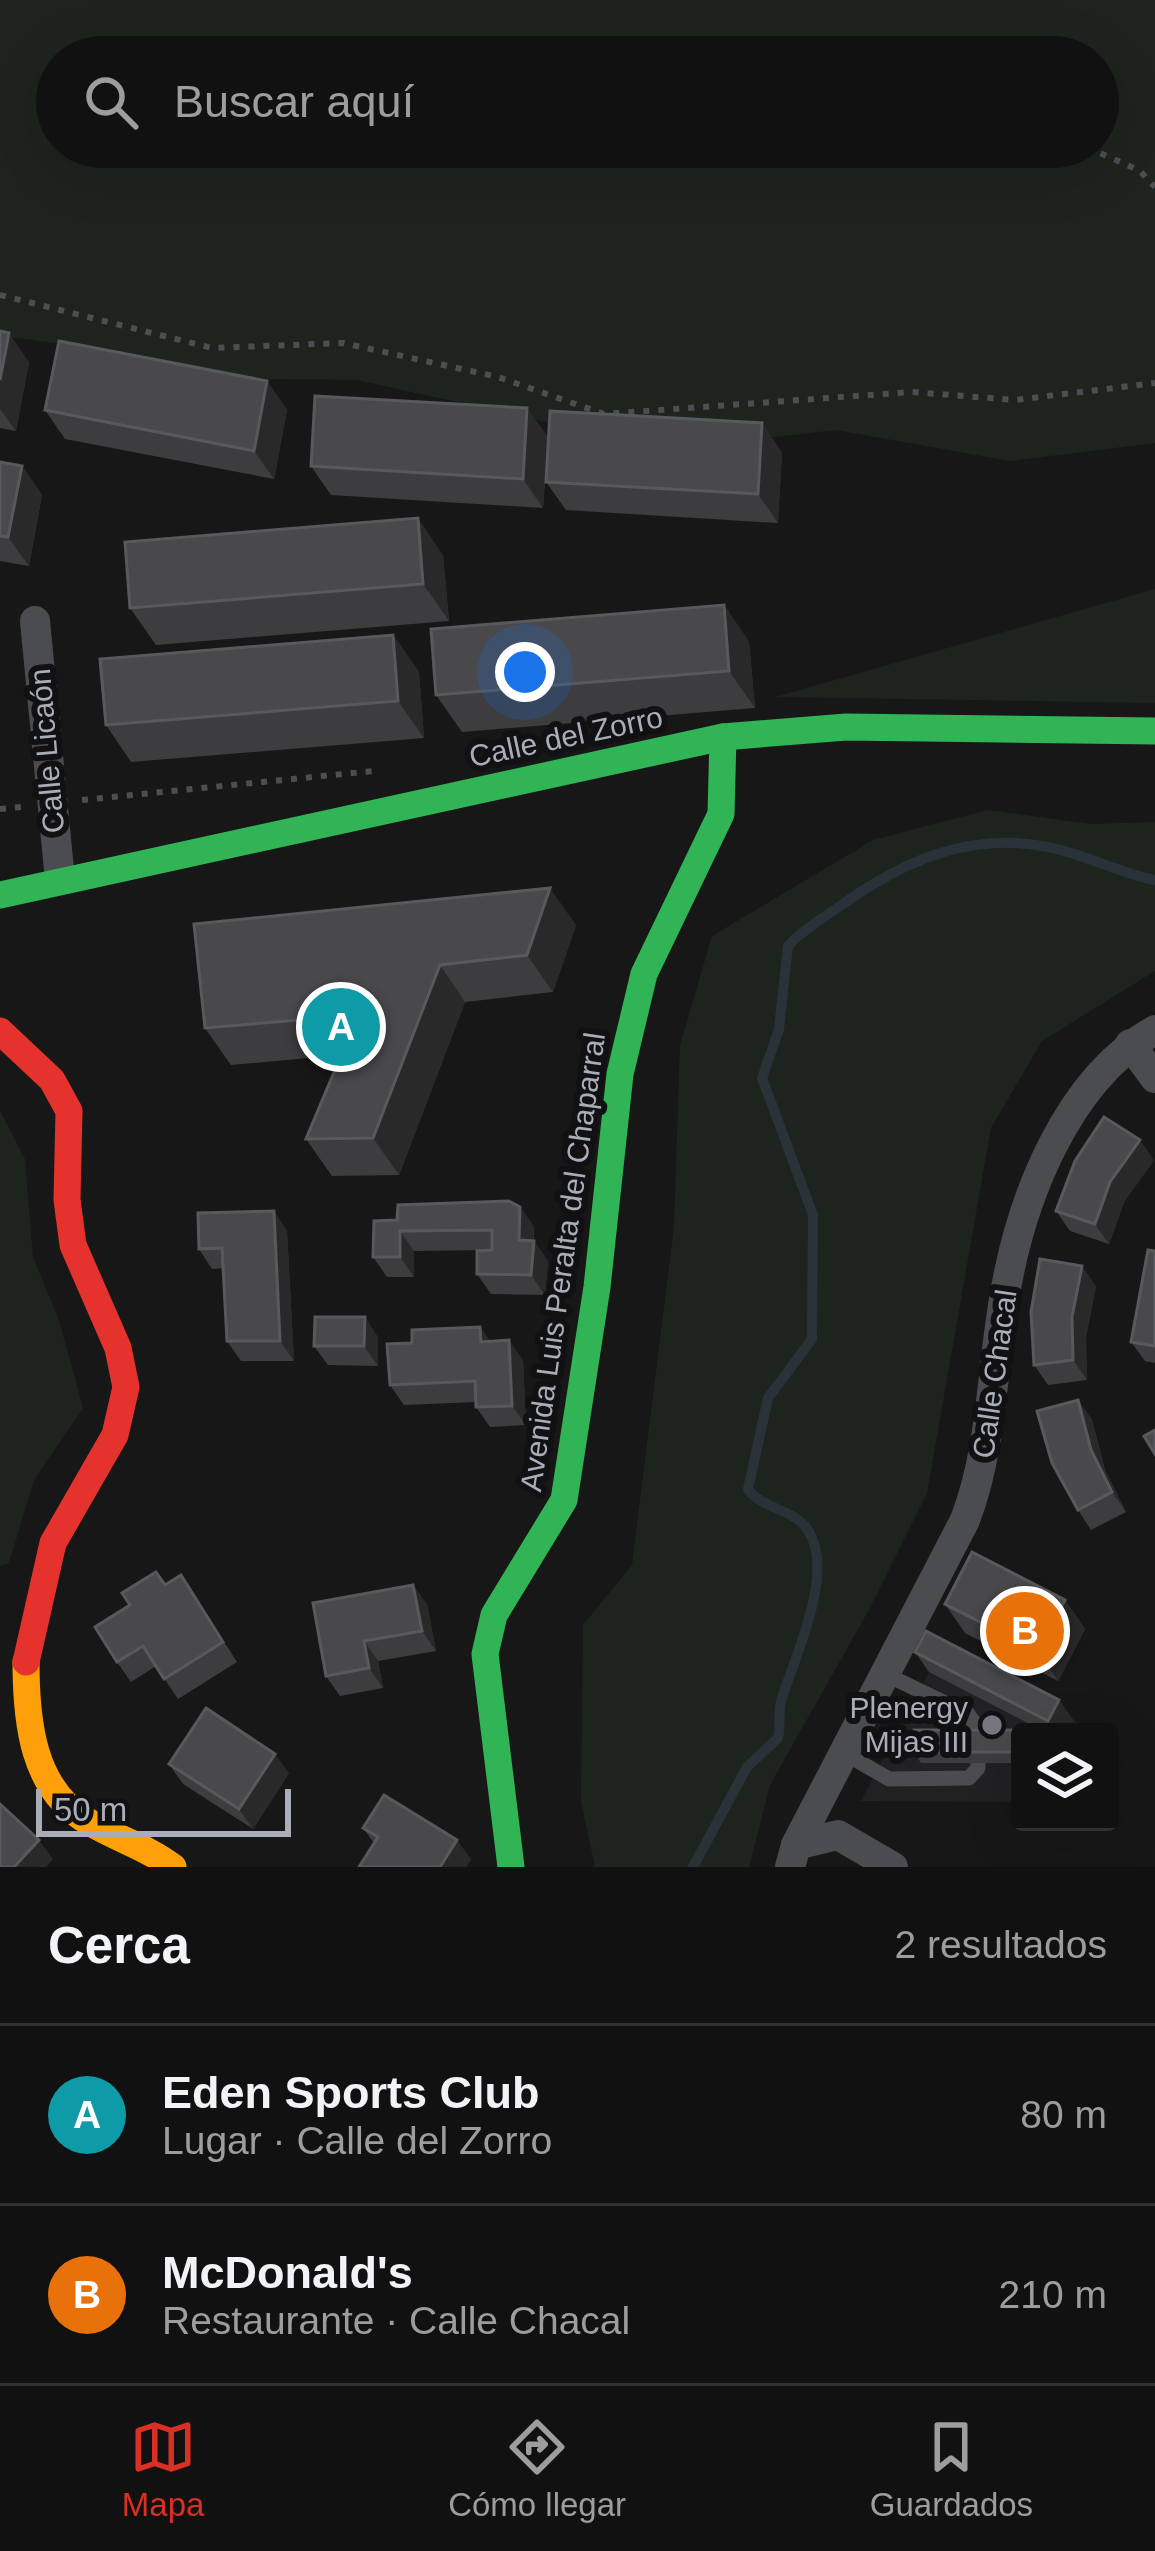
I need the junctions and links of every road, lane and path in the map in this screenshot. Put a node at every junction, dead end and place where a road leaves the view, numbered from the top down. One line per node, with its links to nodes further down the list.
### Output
1 (1119, 161): 3 (path)
2 (1155, 170): 3 (path)
3 (1140, 171): 4 (path)
4 (1155, 187)
5 (0, 296): 6 (path)
6 (1155, 383)
7 (35, 621): 11 (street, Calle Licaón)
8 (1155, 731): 9 (street, Calle del Zorro)
9 (723, 736): 13 (street, Calle del Zorro); 23 (street, Avenida Luis Peralta del Chaparral)
10 (376, 771): 11 (path)
11 (52, 803): 12 (path); 13 (street, Calle Licaón)
12 (0, 809)
13 (60, 880): 14 (street, Calle del Zorro)
14 (0, 895)
15 (0, 1031): 22 (street)
16 (1143, 1037): 17 (street); 18 (street, Calle Chacal)
17 (1155, 1078)
18 (885, 1674): 19 (street, Calle Chacal); 19 (lane)
19 (839, 1762): 20 (street); 21 (street, Calle Chacal)
20 (838, 1834): 21 (street); 24 (street)
21 (793, 1856)
22 (173, 1867)
23 (511, 1867)
24 (892, 1867)

